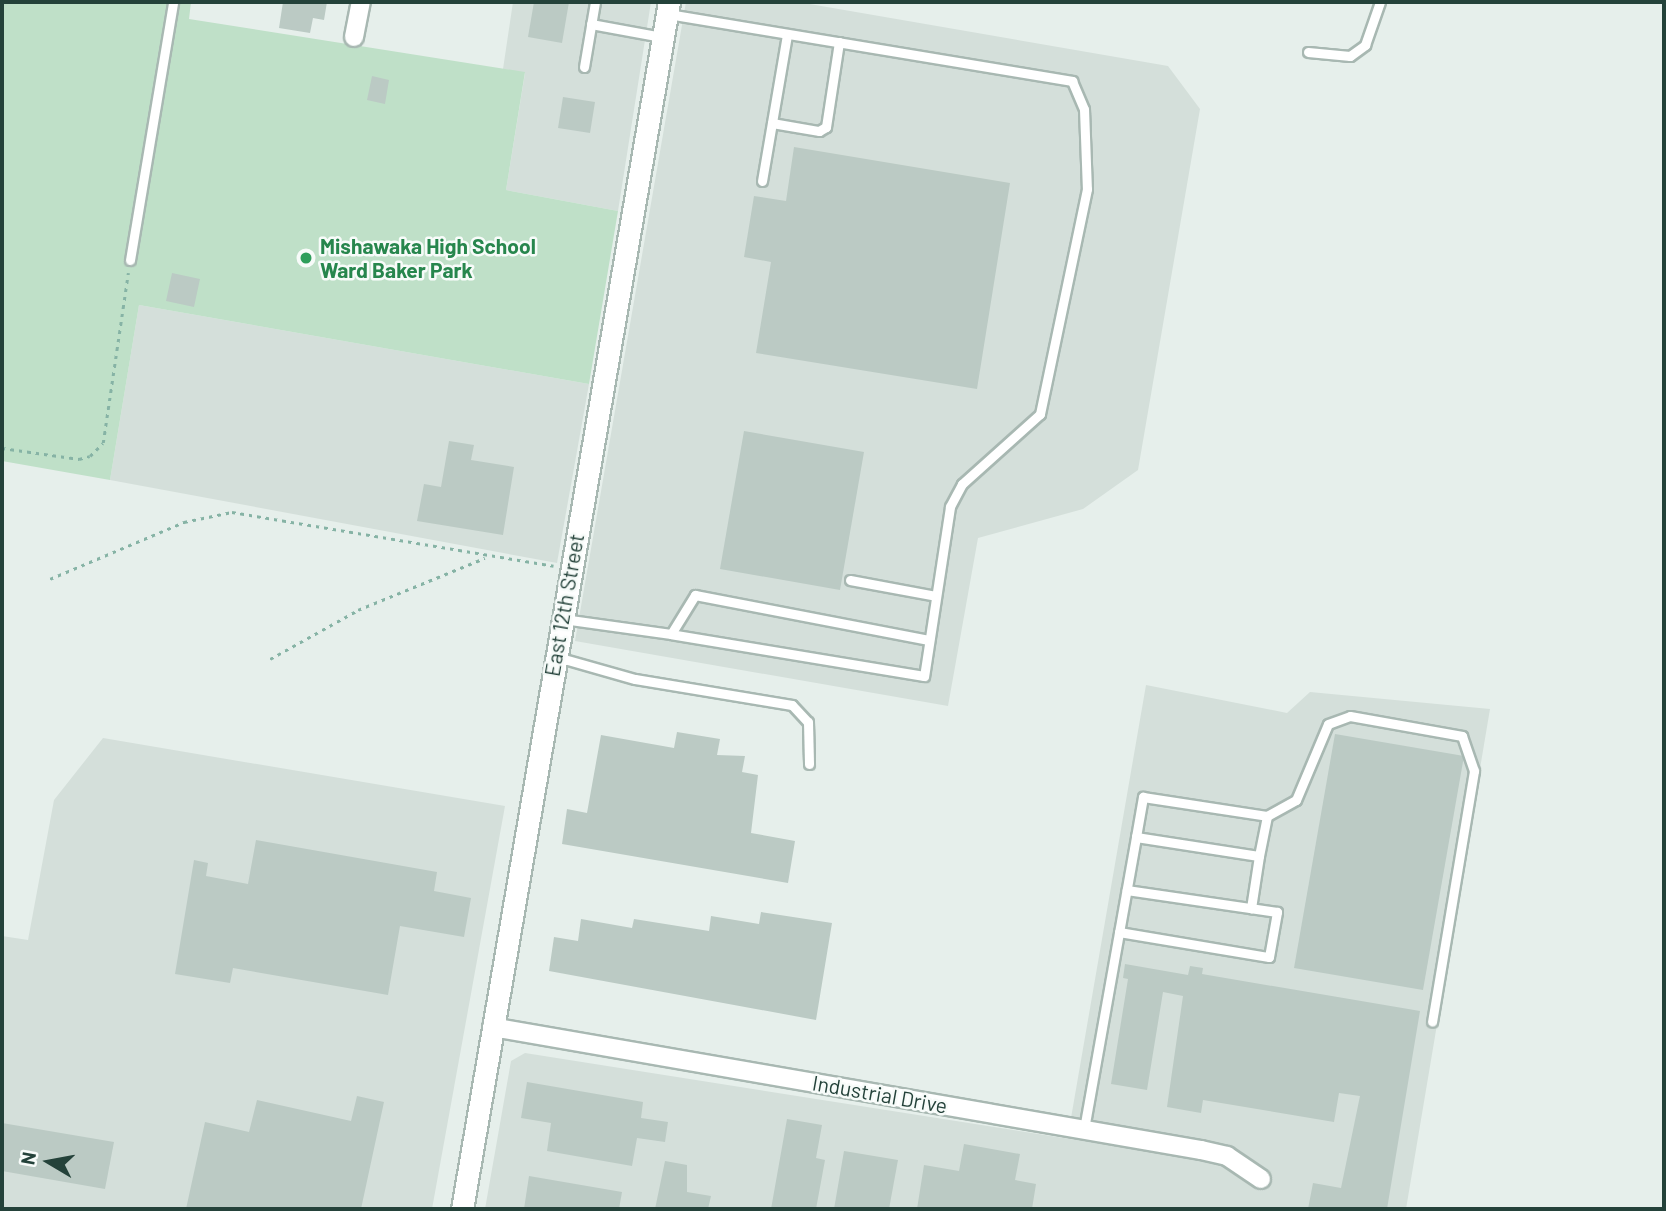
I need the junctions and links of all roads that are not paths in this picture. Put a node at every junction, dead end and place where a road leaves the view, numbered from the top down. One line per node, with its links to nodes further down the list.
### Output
1 (173, 2): 15 (lane)
2 (361, 2): 8 (street)
3 (595, 2): 6 (lane)
4 (1380, 2): 11 (lane)
5 (668, 8): 7 (lane); 9 (street, East 12th Street)
6 (591, 24): 9 (lane); 12 (lane)
7 (787, 34): 10 (lane); 13 (lane)
8 (354, 37)
9 (663, 37): 18 (street, East 12th Street)
10 (839, 42): 13 (lane); 17 (lane)
11 (1308, 52)
12 (584, 67)
13 (772, 123): 14 (lane)
14 (762, 181)
15 (130, 260)
16 (850, 580): 17 (lane)
17 (936, 596): 20 (lane)
18 (561, 619): 19 (lane); 21 (street, East 12th Street)
19 (671, 634): 20 (lane); 20 (lane)
20 (929, 640)
21 (555, 656): 22 (lane); 30 (street, East 12th Street)
22 (809, 764)
23 (1267, 816): 24 (lane); 25 (lane); 29 (lane)
24 (1136, 837): 25 (lane); 26 (lane)
25 (1259, 856): 27 (lane)
26 (1127, 890): 27 (lane); 28 (lane)
27 (1251, 908): 28 (lane)
28 (1119, 932): 31 (lane)
29 (1432, 1023)
30 (492, 1027): 31 (street, Industrial Drive); 33 (street, East 12th Street)
31 (1084, 1129): 32 (street, Industrial Drive)
32 (1261, 1179)
33 (462, 1209)

